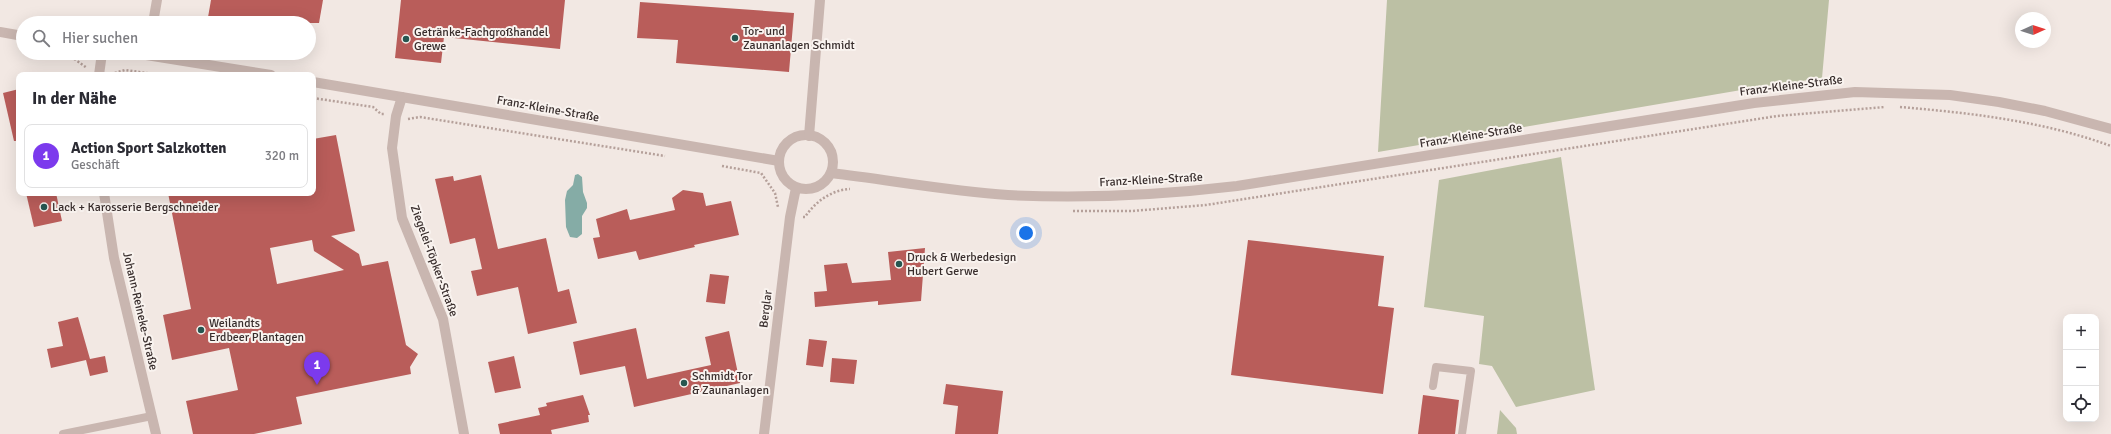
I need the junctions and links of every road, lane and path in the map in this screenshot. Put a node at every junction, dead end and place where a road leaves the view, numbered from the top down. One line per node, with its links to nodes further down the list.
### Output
1 (157, 0): 3 (street)
2 (820, 0): 15 (street)
3 (154, 16)
4 (0, 32): 5 (street)
5 (16, 35)
6 (101, 60): 8 (street)
7 (182, 60): 9 (street)
8 (99, 72)
9 (253, 72)
10 (316, 82): 11 (street, Franz-Kleine-Straße)
11 (402, 96): 13 (street, Ziegelei-Töpker-Straße); 17 (street, Franz-Kleine-Straße)
12 (316, 98): 13 (path)
13 (396, 116): 16 (path); 27 (street, Ziegelei-Töpker-Straße)
14 (2111, 129): 19 (street, Franz-Kleine-Straße)
15 (809, 136): 17 (street); 19 (street)
16 (668, 156)
17 (779, 161): 20 (street)
18 (715, 164): 22 (path)
19 (831, 173): 20 (street)
20 (796, 188): 22 (street, Berglar)
21 (104, 196): 24 (street, Johann-Reineke-Straße)
22 (790, 217): 28 (street, Berglar)
23 (1433, 386): 29 (lane)
24 (152, 416): 25 (lane); 26 (street, Johann-Reineke-Straße)
25 (63, 434)
26 (156, 434)
27 (464, 434)
28 (764, 434)
29 (1462, 434)

